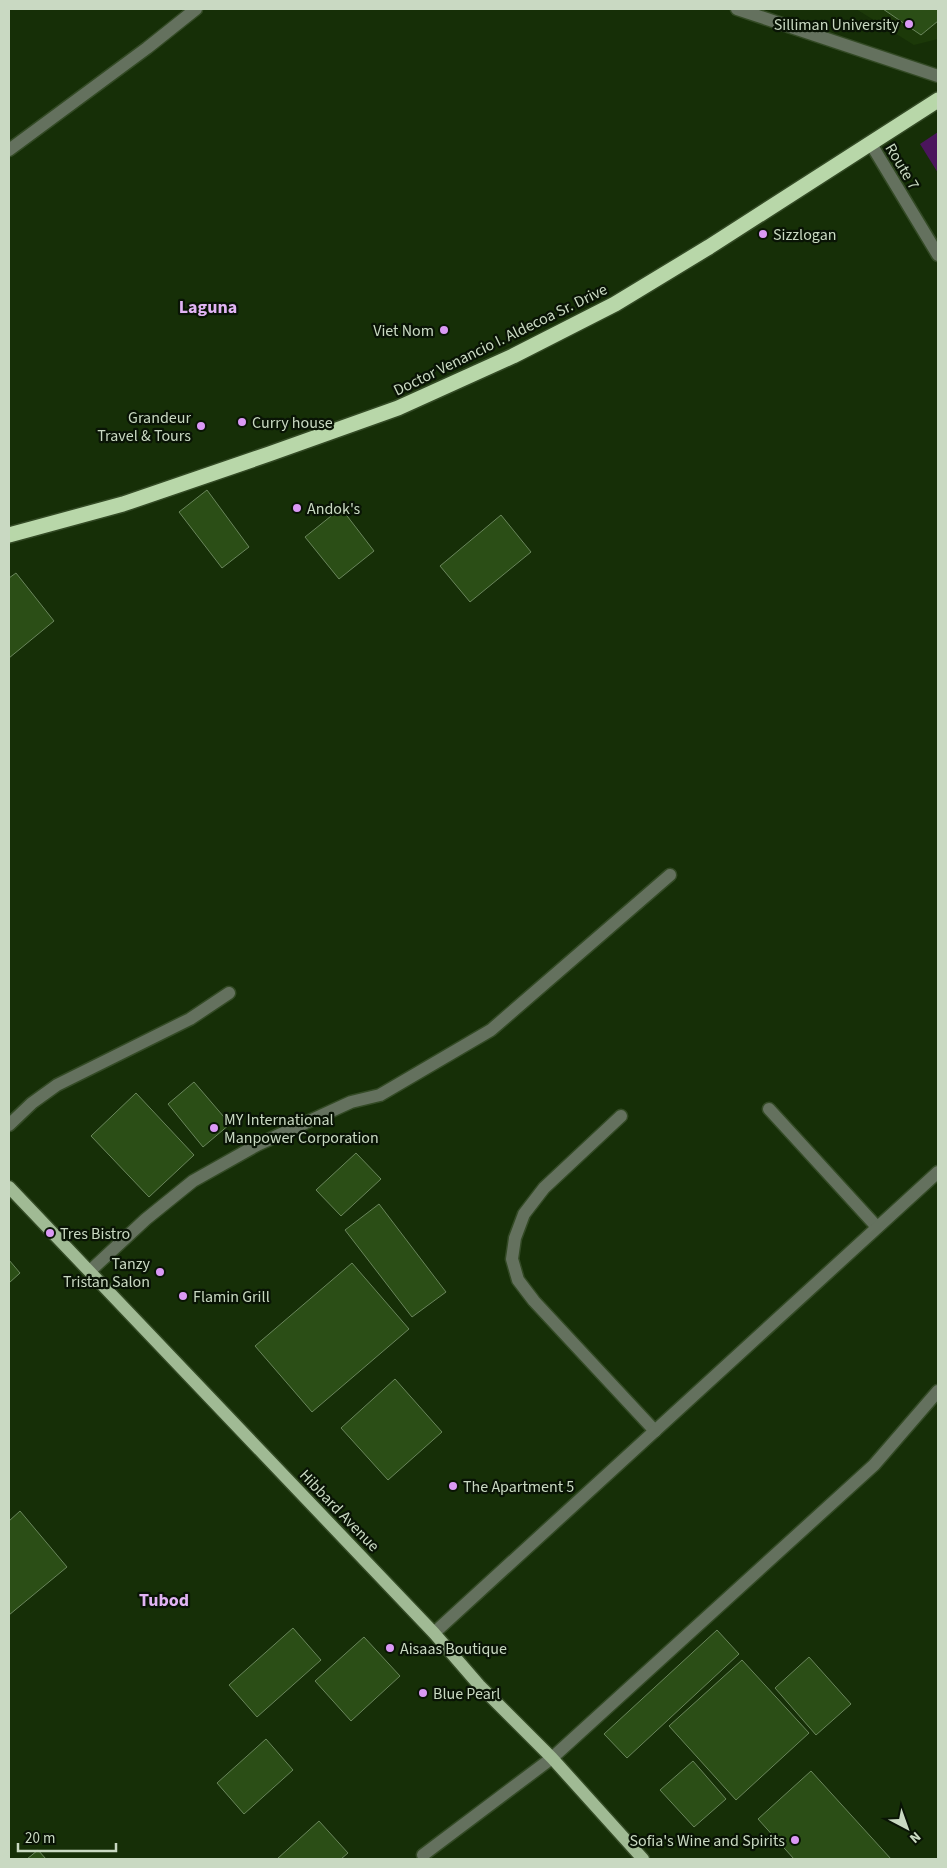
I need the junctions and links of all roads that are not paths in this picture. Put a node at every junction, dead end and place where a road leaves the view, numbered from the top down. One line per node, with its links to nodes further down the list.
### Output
1 (196, 9): 6 (street)
2 (737, 9): 3 (street)
3 (938, 76)
4 (938, 100): 5 (highway, Doctor Venancio I. Aldecoa Sr. Drive)
5 (871, 144): 7 (street, Route 7); 8 (highway, Doctor Venancio I. Aldecoa Sr. Drive)
6 (9, 150)
7 (938, 255)
8 (9, 535)
9 (670, 875): 17 (street)
10 (229, 993): 13 (street)
11 (769, 1109): 16 (street)
12 (621, 1116): 19 (street)
13 (9, 1125)
14 (938, 1172): 16 (street)
15 (9, 1187): 17 (main road, Hibbard Avenue)
16 (877, 1227): 19 (street)
17 (90, 1271): 20 (main road, Hibbard Avenue)
18 (938, 1390): 21 (street)
19 (655, 1431): 20 (street)
20 (434, 1632): 21 (main road, Hibbard Avenue)
21 (552, 1758): 22 (street); 23 (main road, Hibbard Avenue)
22 (422, 1855)
23 (643, 1859)

